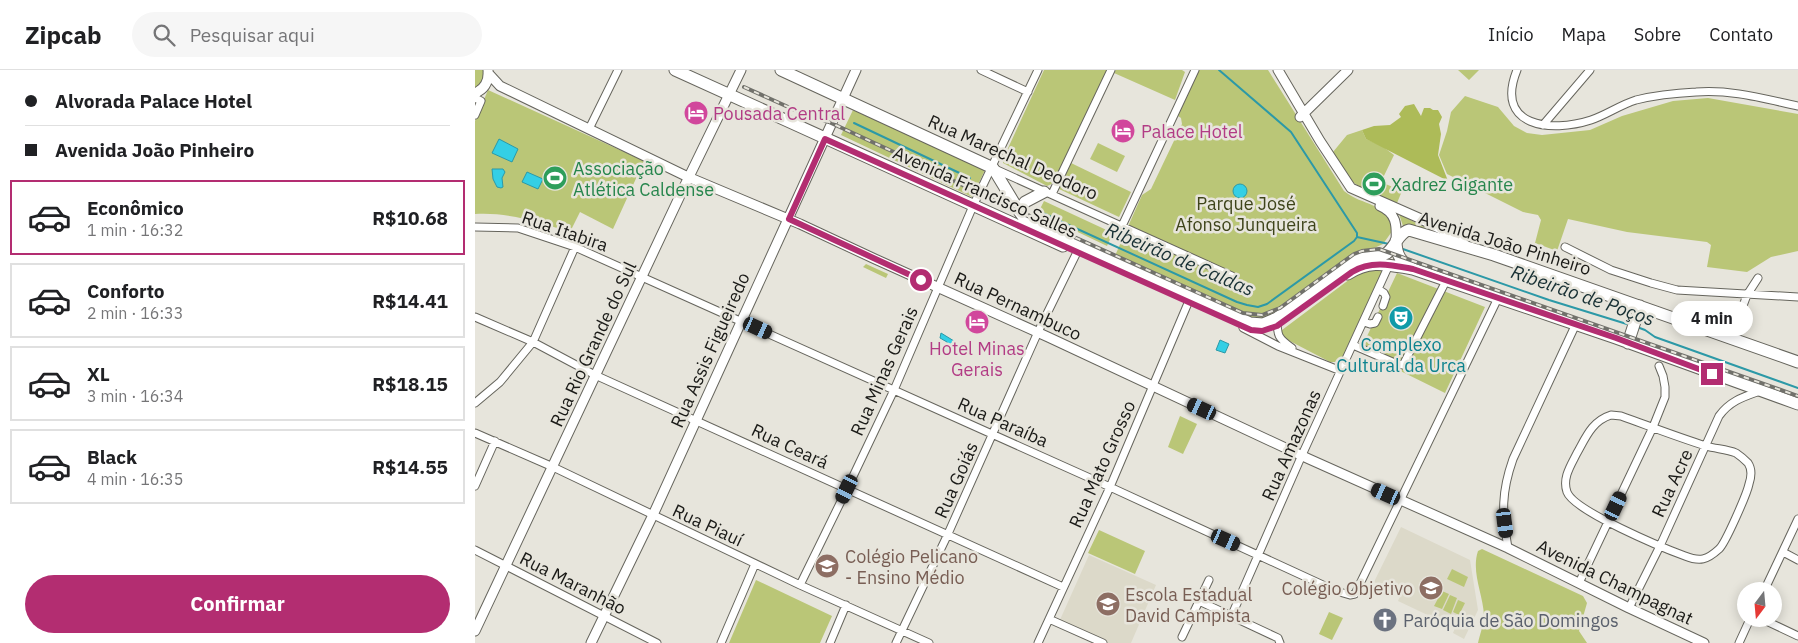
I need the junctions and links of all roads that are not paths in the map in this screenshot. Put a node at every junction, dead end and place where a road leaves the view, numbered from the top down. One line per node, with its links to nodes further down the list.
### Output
1 (618, 70): 25 (street)
2 (675, 70): 18 (main road, Avenida Francisco Salles)
3 (741, 70): 18 (street, Rua Rio Grande do Sul)
4 (781, 70): 20 (main road, Rua Marechal Deodoro)
5 (856, 70): 20 (street, Rua Assis Figueiredo)
6 (981, 70): 16 (street)
7 (1038, 70): 16 (street, Rua Minas Gerais)
8 (1111, 70): 29 (street)
9 (1194, 70): 33 (street)
10 (1272, 70): 23 (street)
11 (1278, 70): 23 (street)
12 (1348, 70): 23 (street)
13 (1517, 70): 24 (street)
14 (1590, 70): 24 (street)
15 (488, 72): 17 (street); 25 (street, Rua Pernambuco)
16 (1028, 92): 27 (street, Rua Minas Gerais)
17 (475, 93)
18 (729, 94): 26 (main road, Avenida Francisco Salles); 28 (street, Rua Rio Grande do Sul)
19 (475, 98): 22 (street)
20 (841, 104): 26 (street, Rua Assis Figueiredo); 27 (main road, Rua Marechal Deodoro)
21 (1798, 106): 24 (street)
22 (475, 115)
23 (1302, 116): 35 (street); 36 (street)
24 (1543, 125)
25 (589, 129): 28 (street, Rua Pernambuco)
26 (825, 139): 30 (main road, Avenida Francisco Salles); 32 (street, Rua Assis Figueiredo)
27 (993, 168): 29 (street, Rua Marechal Deodoro); 30 (street, Rua Minas Gerais); 31 (main road, Avenida Francisco Salles)
28 (688, 177): 32 (street, Rua Pernambuco); 42 (street, Rua Rio Grande do Sul)
29 (1048, 193): 31 (main road); 33 (street, Rua Marechal Deodoro)
30 (973, 206): 39 (main road, Avenida Francisco Salles); 46 (street, Rua Minas Gerais)
31 (1019, 211): 39 (main road, Avenida Francisco Salles)
32 (789, 219): 46 (street, Rua Pernambuco); 56 (street, Rua Assis Figueiredo)
33 (1122, 226): 43 (street, Rua Marechal Deodoro)
34 (475, 227): 37 (street, Rua Itabira)
35 (1396, 242): 36 (main road, Avenida João Pinheiro); 41 (main road); 57 (main road, Avenida Francisco Salles)
36 (1465, 246): 53 (main road, Avenida João Pinheiro)
37 (575, 247): 42 (street, Rua Itabira); 64 (street)
38 (1565, 247): 48 (street)
39 (1078, 249): 51 (main road, Avenida Francisco Salles); 61 (street, Rua Goiás)
40 (1389, 265): 41 (main road, Avenida Francisco Salles); 47 (street, Rua Amazonas); 57 (main road, Avenida Francisco Salles)
41 (1413, 269): 45 (main road)
42 (643, 276): 56 (street, Rua Paraíba); 70 (street, Rua Rio Grande do Sul)
43 (1232, 276)
44 (1758, 278): 48 (street)
45 (1446, 280): 50 (main road); 65 (street)
46 (937, 287): 61 (street, Rua Pernambuco); 73 (street, Rua Minas Gerais)
47 (1378, 289): 52 (street); 58 (street, Rua Amazonas)
48 (1747, 294): 49 (street); 62 (street)
49 (1798, 297)
50 (1497, 298): 59 (main road); 89 (street)
51 (1189, 299): 57 (main road, Avenida Francisco Salles); 60 (main road, Avenida Francisco Salles); 71 (street, Rua Mato Grosso)
52 (1383, 306)
53 (1639, 311): 62 (main road, Avenida João Pinheiro); 63 (main road)
54 (475, 317): 64 (street, Rua Ceará)
55 (1378, 317): 58 (street)
56 (741, 320): 73 (street, Rua Paraíba); 78 (street, Rua Assis Figueiredo)
57 (1277, 322): 60 (main road, Avenida Francisco Salles); 66 (street)
58 (1364, 322): 65 (street, Rua Amazonas)
59 (1575, 326): 63 (main road); 95 (street)
60 (1243, 328): 66 (street)
61 (1037, 332): 71 (street, Rua Pernambuco); 81 (street, Rua Goiás)
62 (1731, 338): 67 (main road, Avenida João Pinheiro)
63 (1629, 340): 72 (main road)
64 (533, 342): 70 (street, Rua Ceará); 76 (street)
65 (1353, 345): 69 (street, Rua Amazonas)
66 (1301, 354): 69 (street)
67 (1798, 362)
68 (1659, 366): 79 (street)
69 (1341, 371): 84 (street, Rua Amazonas)
70 (595, 375): 78 (street, Rua Ceará); 85 (street, Rua Rio Grande do Sul)
71 (1152, 386): 84 (street, Rua Pernambuco); 87 (street, Rua Mato Grosso)
72 (1748, 387): 74 (main road); 75 (street)
73 (894, 390): 81 (street, Rua Paraíba); 88 (street, Rua Minas Gerais)
74 (1761, 391): 75 (street, Rua Acre); 77 (main road)
75 (1743, 397): 83 (street, Rua Acre)
76 (476, 400)
77 (1798, 404)
78 (697, 420): 88 (street, Rua Ceará); 90 (street, Rua Assis Figueiredo)
79 (1653, 427): 83 (street); 92 (street); 92 (street)
80 (475, 433): 82 (street, Rua Piauí)
81 (992, 434): 87 (street, Rua Paraíba); 93 (street, Rua Goiás)
82 (495, 441): 85 (street, Rua Piauí); 86 (street)
83 (1706, 446): 94 (street, Rua Acre); 94 (street)
84 (1302, 455): 89 (street, Rua Pernambuco); 98 (street, Rua Amazonas)
85 (553, 467): 90 (street, Rua Piauí); 101 (street, Rua Rio Grande do Sul)
86 (475, 486)
87 (1110, 487): 98 (street, Rua Paraíba); 106 (street, Rua Mato Grosso)
88 (847, 489): 93 (street, Rua Ceará); 105 (street, Rua Minas Gerais)
89 (1401, 500): 95 (street, Avenida Champagnat); 98 (street, Rua Paraíba)
90 (653, 515): 100 (street, Rua Piauí); 110 (street, Rua Assis Figueiredo)
91 (1798, 519): 97 (street)
92 (1609, 522): 94 (street); 104 (street)
93 (947, 536): 106 (street, Rua Ceará); 115 (street, Rua Goiás)
94 (1660, 546): 109 (street, Rua Acre)
95 (1508, 548): 104 (street, Avenida Champagnat)
96 (475, 550): 101 (street, Rua Maranhão)
97 (1783, 552): 99 (street); 103 (street)
98 (1259, 555): 111 (street, Rua Amazonas)
99 (1798, 560)
100 (755, 564): 105 (street, Rua Piauí); 121 (street)
101 (506, 566): 110 (street, Rua Maranhão); 116 (street, Rua Rio Grande do Sul)
102 (1209, 580): 107 (street)
103 (1768, 582)
104 (1579, 583): 109 (street, Avenida Champagnat)
105 (800, 585): 108 (street, Rua Piauí)
106 (1063, 588): 112 (street, Rua Mato Grosso)
107 (1199, 601): 111 (street); 118 (street)
108 (846, 606): 115 (street, Rua Piauí); 122 (street)
109 (1629, 608): 128 (street, Avenida Champagnat)
110 (603, 617): 119 (street, Rua Assis Figueiredo); 120 (street, Rua Maranhão)
111 (1231, 617): 127 (street)
112 (1049, 620): 125 (street, Rua Mato Grosso); 126 (street)
113 (1746, 628): 129 (street)
114 (1782, 628): 117 (street)
115 (902, 630): 123 (street, Rua Goiás); 124 (street, Rua Piauí)
116 (475, 631)
117 (1798, 636)
118 (1182, 637)
119 (591, 643)
120 (657, 643)
121 (721, 643)
122 (830, 643)
123 (896, 643)
124 (929, 643)
125 (1038, 643)
126 (1103, 643)
127 (1281, 643)
128 (1704, 643)
129 (1739, 643)

